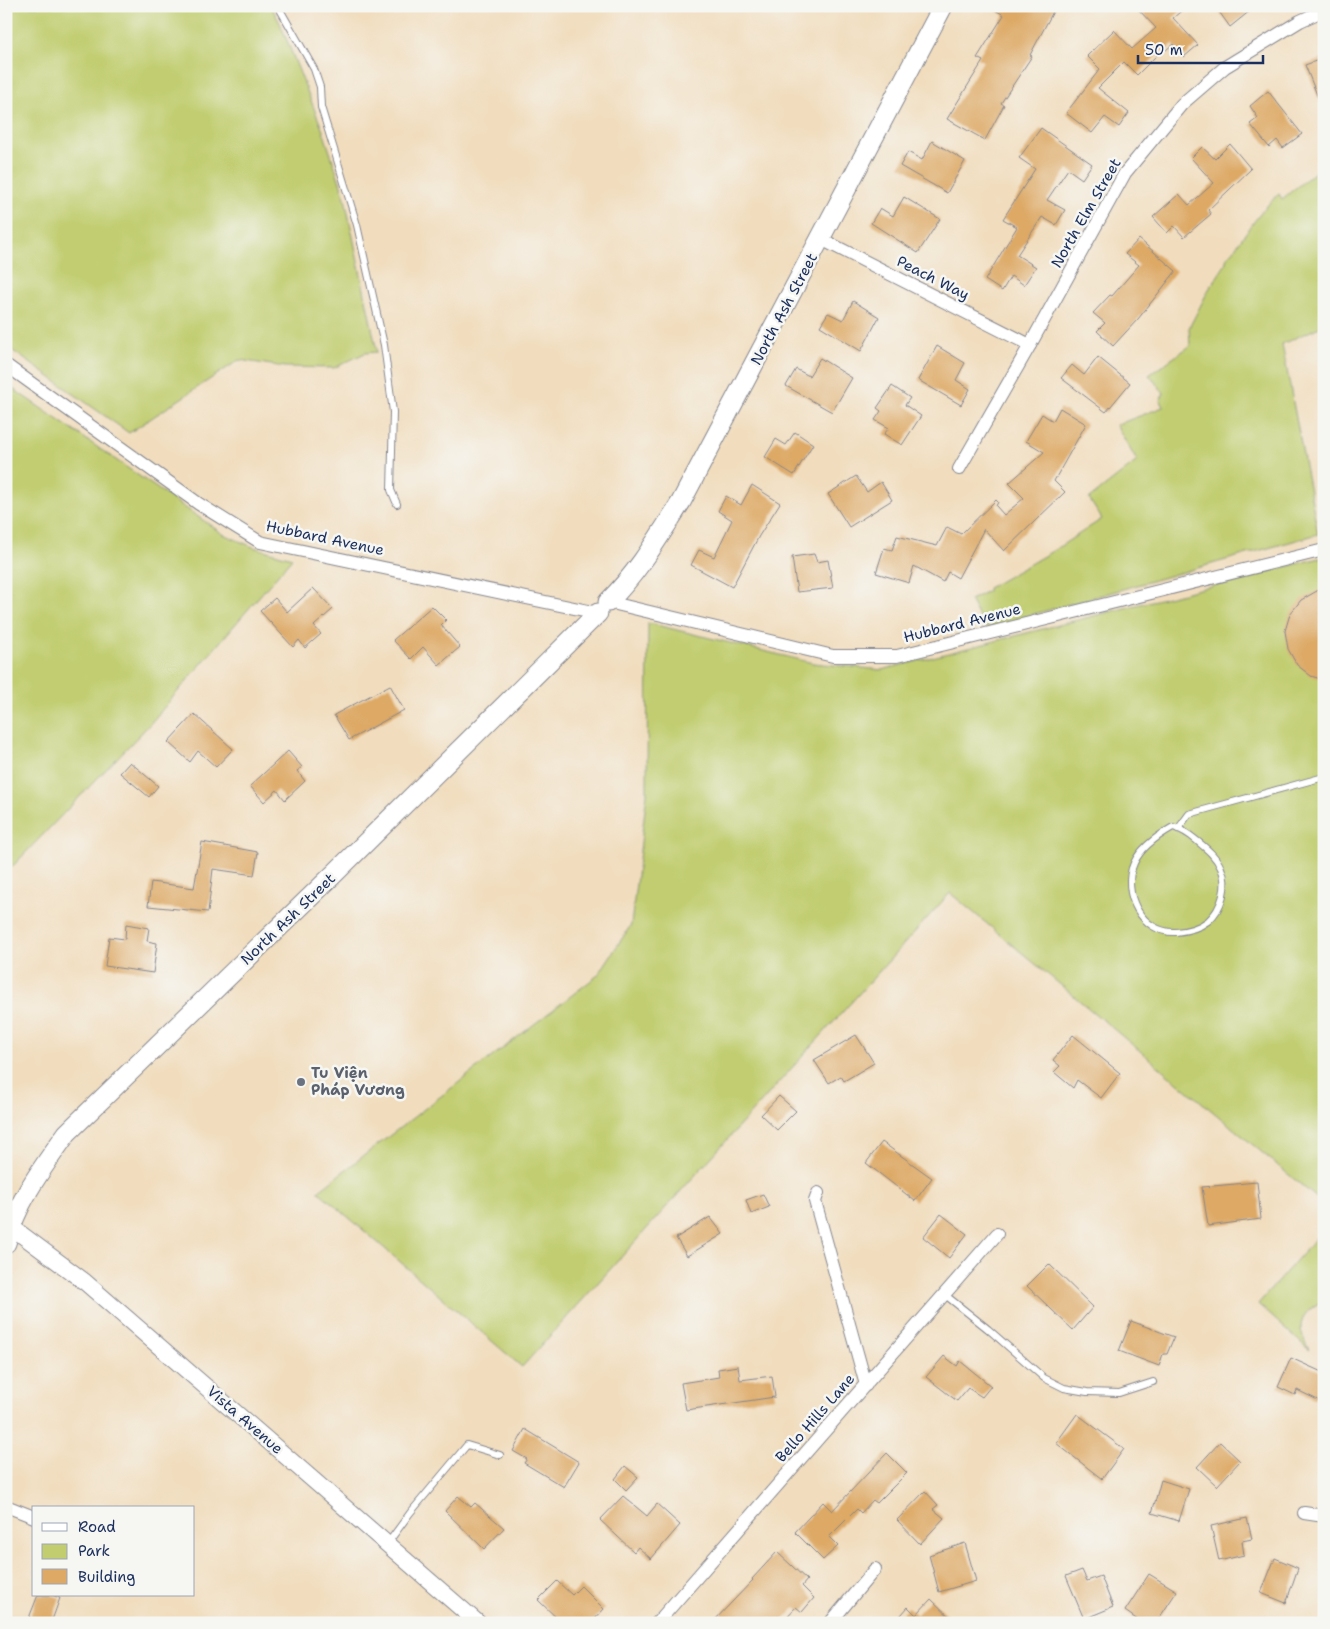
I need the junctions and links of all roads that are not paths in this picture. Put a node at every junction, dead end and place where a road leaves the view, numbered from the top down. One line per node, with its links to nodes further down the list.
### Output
1 (278, 6): 8 (lane)
2 (943, 6): 4 (main road, North Ash Street)
3 (1324, 10): 5 (street, North Elm Street)
4 (821, 239): 5 (street, Peach Way); 10 (main road, North Ash Street)
5 (1030, 345): 7 (street, North Elm Street)
6 (6, 365): 10 (street, Hubbard Avenue)
7 (959, 469)
8 (397, 504)
9 (1322, 550): 10 (street, Hubbard Avenue)
10 (603, 608): 14 (main road, North Ash Street)
11 (1324, 777): 12 (lane)
12 (1178, 829): 12 (lane)
13 (818, 1193): 18 (street)
14 (8, 1230): 24 (street, Vista Avenue)
15 (997, 1234): 16 (street, Bello Hills Lane)
16 (944, 1294): 17 (lane); 18 (street, Bello Hills Lane)
17 (1153, 1382)
18 (866, 1385): 27 (street, Bello Hills Lane)
19 (500, 1456): 24 (lane)
20 (6, 1506): 22 (street)
21 (1304, 1513): 23 (street)
22 (32, 1516)
23 (1324, 1516)
24 (388, 1544): 26 (street, Vista Avenue)
25 (875, 1569): 28 (street)
26 (478, 1623)
27 (657, 1623)
28 (830, 1623)

